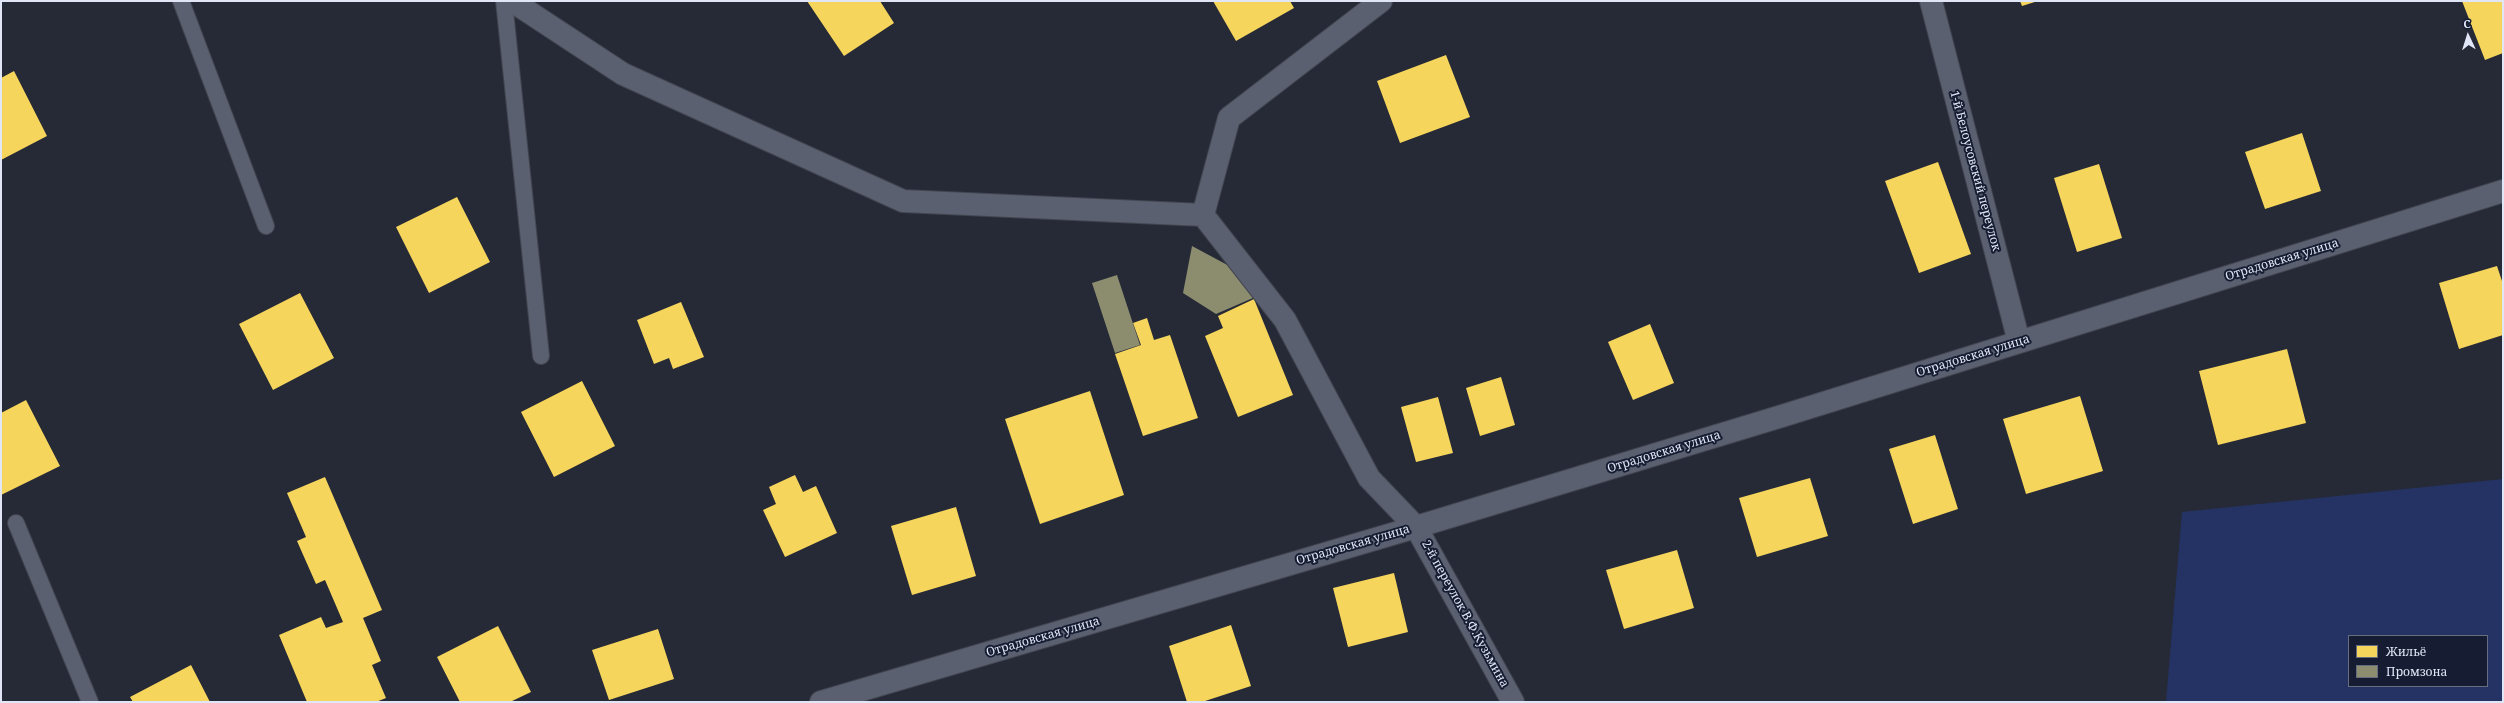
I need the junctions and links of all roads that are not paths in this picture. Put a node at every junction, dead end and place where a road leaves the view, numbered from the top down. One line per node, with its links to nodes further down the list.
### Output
1 (181, 1): 8 (lane)
2 (504, 1): 10 (lane)
3 (512, 1): 7 (street)
4 (1381, 1): 7 (street)
5 (1931, 1): 9 (street, 1-й Белоусовский переулок)
6 (2503, 191): 9 (street, Отрадовская улица)
7 (1203, 215): 12 (street, 2-й переулок В.Ф.Кузьмина)
8 (266, 226)
9 (2019, 342): 12 (street, Отрадовская улица)
10 (540, 356)
11 (16, 523): 13 (lane)
12 (1416, 527): 14 (street, Отрадовская улица); 15 (street, 2-й переулок В.Ф.Кузьмина)
13 (90, 702)
14 (821, 702)
15 (1513, 702)

